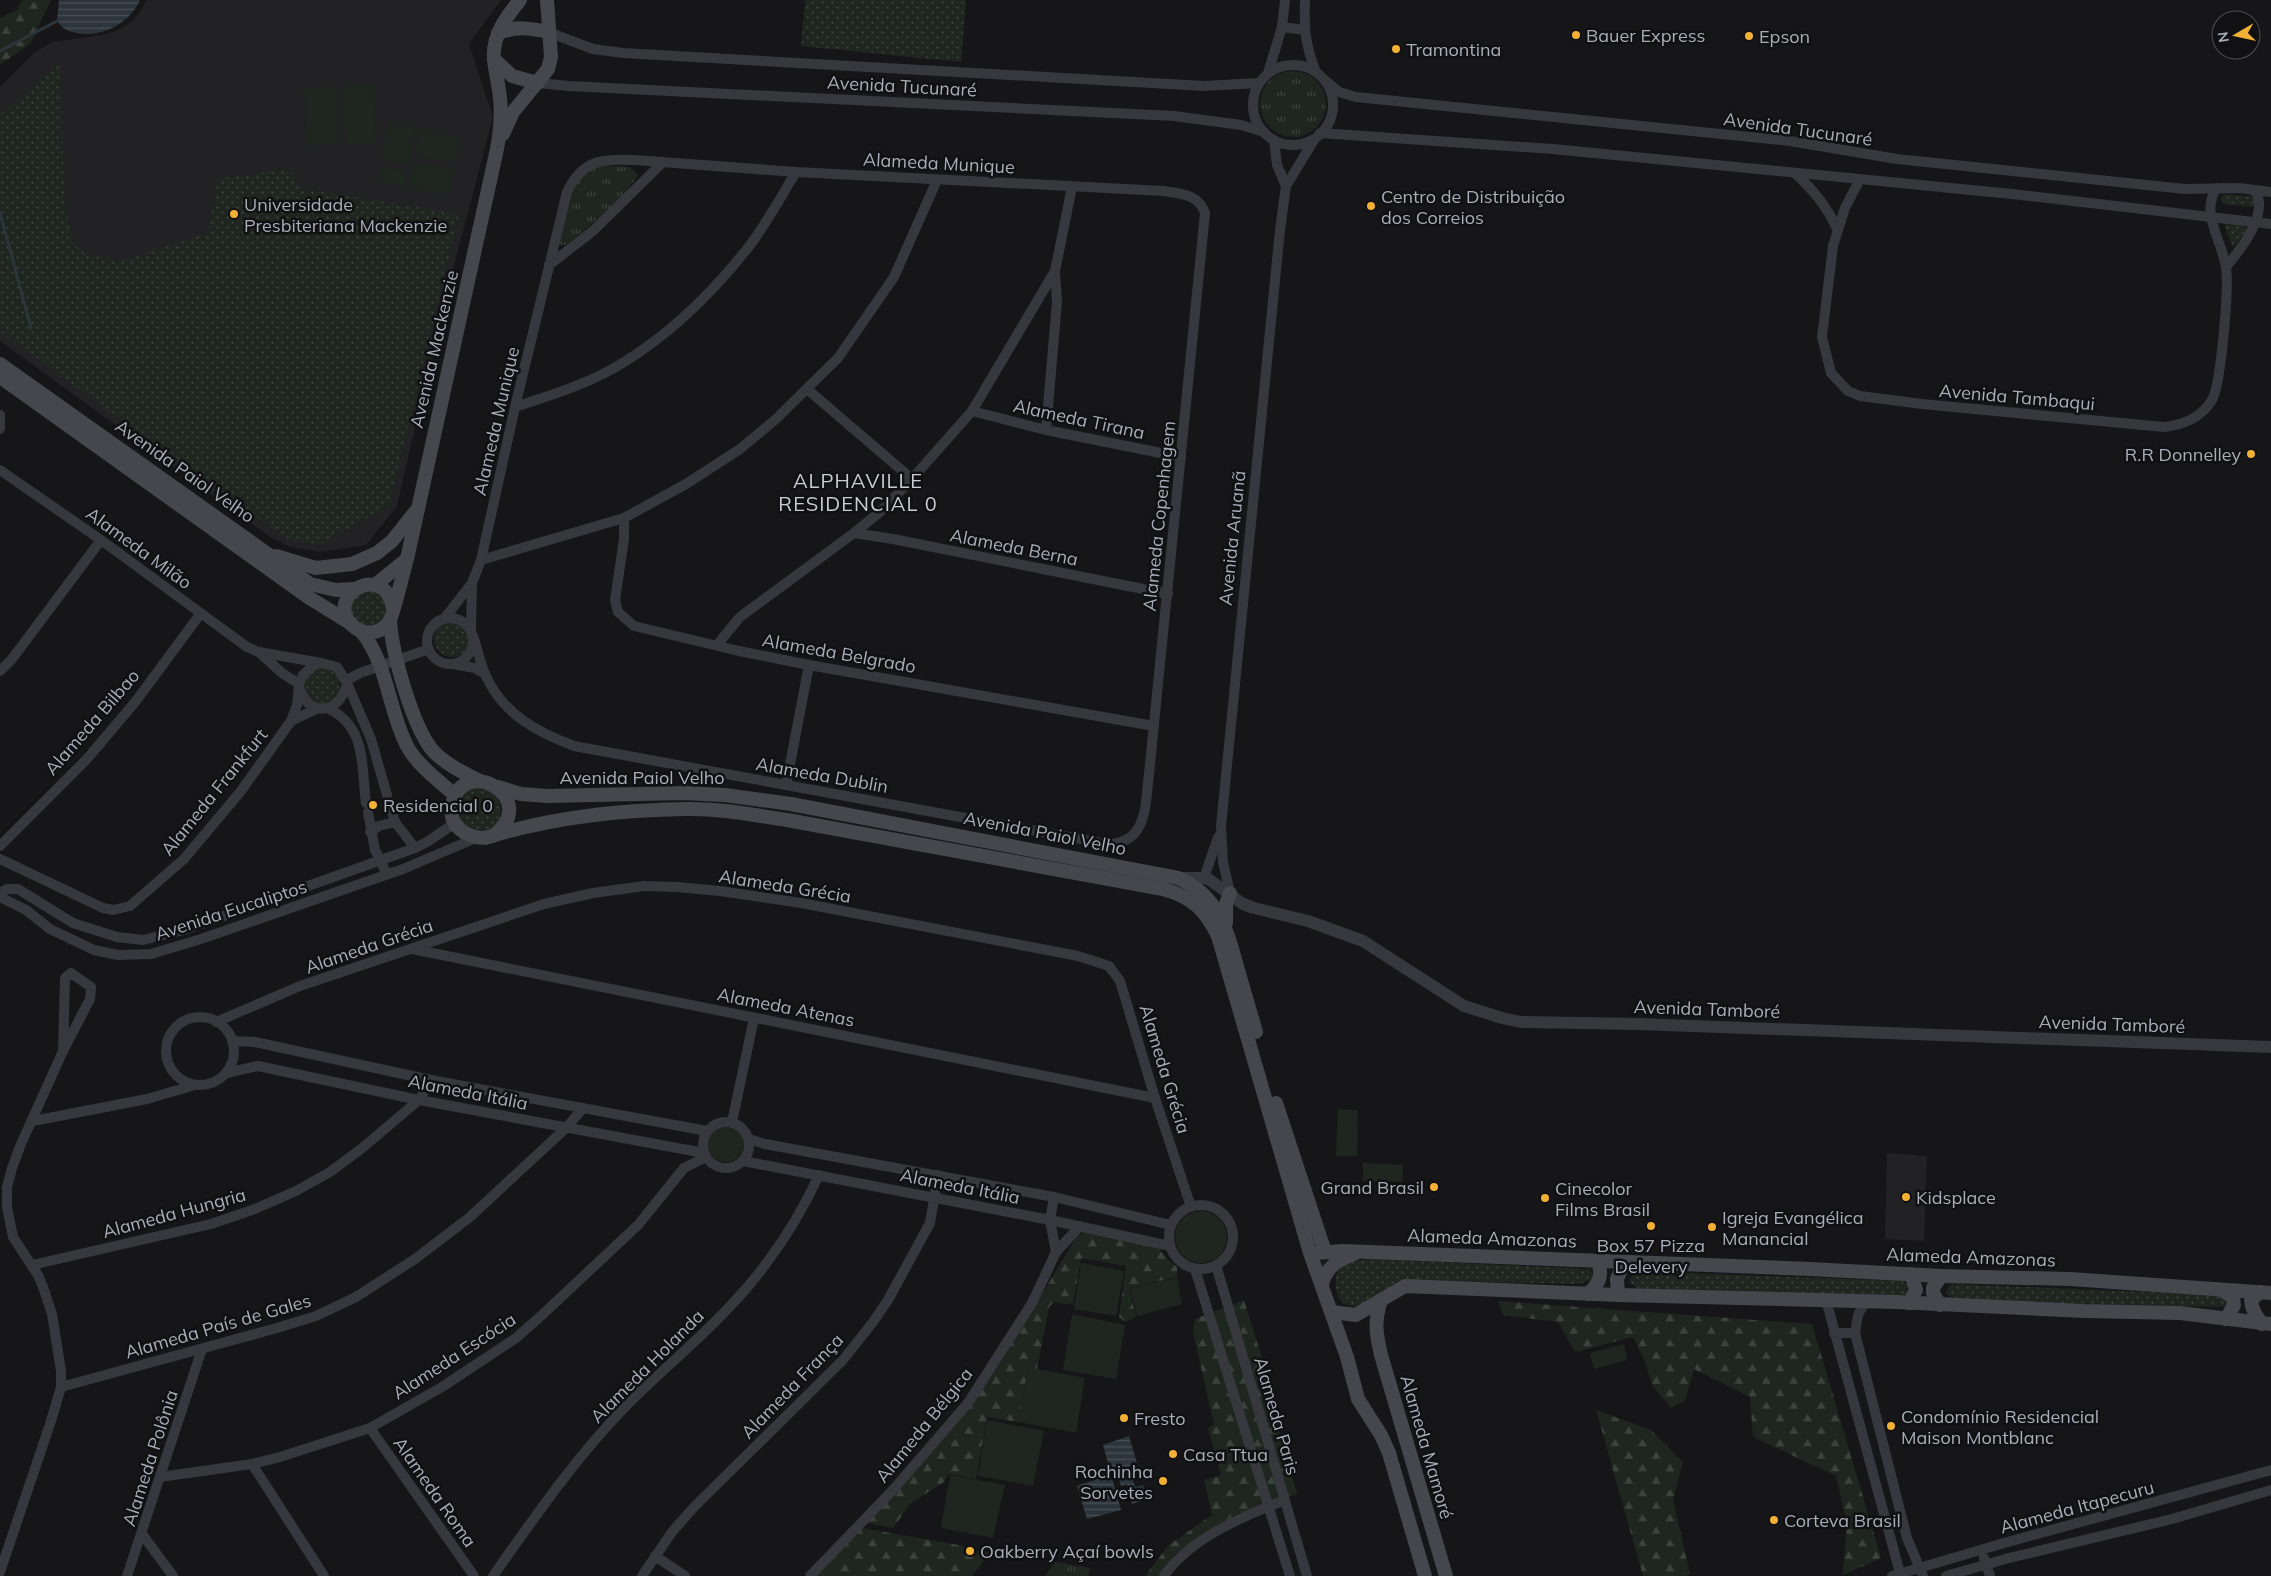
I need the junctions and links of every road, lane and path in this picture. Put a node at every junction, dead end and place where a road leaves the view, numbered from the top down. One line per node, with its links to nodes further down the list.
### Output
1 (520, 0): 8 (main road, Avenida Mackenzie)
2 (547, 0): 7 (main road, Avenida Mackenzie)
3 (1285, 0): 5 (street)
4 (1305, 0): 6 (street)
5 (1282, 26): 6 (street); 11 (street)
6 (1304, 30): 10 (street)
7 (548, 32): 8 (main road); 13 (main road, Avenida Mackenzie); 14 (street, Avenida Tucunaré)
8 (498, 33): 9 (main road, Avenida Mackenzie)
9 (494, 60): 13 (main road); 18 (main road, Avenida Mackenzie)
10 (1316, 72): 11 (street); 12 (street)
11 (1268, 73): 14 (street)
12 (1325, 80): 16 (street); 26 (street, Avenida Tucunaré)
13 (538, 83): 15 (street, Avenida Tucunaré); 18 (main road, Avenida Mackenzie)
14 (1259, 83): 15 (street)
15 (1264, 132): 17 (street)
16 (1317, 136): 17 (street); 21 (street); 24 (street, Avenida Aruanã)
17 (1274, 140): 24 (street, Avenida Aruanã)
18 (497, 146): 48 (main road, Avenida Mackenzie)
19 (662, 163): 20 (street, Alameda Munique); 34 (street); 34 (street, Alameda Munique)
20 (796, 172): 23 (street, Alameda Munique); 40 (street)
21 (1794, 173): 22 (street); 33 (street)
22 (1860, 179): 30 (street); 33 (street, Avenida Tambaqui)
23 (937, 180): 25 (street, Alameda Munique); 39 (street)
24 (1286, 186): 88 (street, Avenida Aruanã)
25 (1072, 187): 29 (street, Alameda Munique); 36 (street)
26 (2217, 188): 27 (street, Avenida Tucunaré); 30 (street)
27 (2254, 190): 28 (street, Avenida Tucunaré); 31 (street)
28 (2271, 192)
29 (1205, 213): 45 (street, Alameda Copenhagem)
30 (2210, 216): 31 (street); 35 (street, Avenida Tambaqui)
31 (2258, 223): 32 (street); 35 (street)
32 (2271, 224)
33 (1837, 229): 35 (street, Avenida Tambaqui)
34 (549, 265): 40 (street, Alameda Munique)
35 (2226, 267)
36 (1056, 271): 41 (street); 44 (street)
37 (0, 364): 52 (main road, Avenida Paiol Velho)
38 (0, 377): 63 (main road, Avenida Paiol Velho)
39 (808, 389): 47 (street); 49 (street)
40 (515, 407): 54 (street, Alameda Munique)
41 (972, 411): 44 (street, Alameda Tirana); 47 (street)
42 (0, 415): 43 (street)
43 (0, 429)
44 (1046, 430): 45 (street, Alameda Tirana)
45 (1181, 457): 58 (street, Alameda Copenhagem)
46 (0, 470): 51 (street, Alameda Milão)
47 (912, 480): 50 (street)
48 (416, 512): 52 (main road); 53 (main road, Avenida Mackenzie)
49 (624, 518): 54 (street); 66 (street, Alameda Belgrado)
50 (854, 533): 58 (street, Alameda Berna); 66 (street)
51 (101, 540): 60 (street, Alameda Milão); 73 (street)
52 (269, 554): 57 (main road, Avenida Paiol Velho)
53 (407, 559): 56 (main road); 59 (main road, Avenida Mackenzie)
54 (482, 560): 55 (street, Alameda Munique)
55 (472, 583): 61 (street, Alameda Munique); 65 (street, Alameda Munique)
56 (376, 585): 57 (main road, Avenida Paiol Velho); 59 (main road)
57 (354, 589): 63 (main road)
58 (1168, 594): 80 (street, Alameda Copenhagem)
59 (393, 607): 62 (main road, Avenida Paiol Velho)
60 (201, 613): 68 (street, Alameda Milão); 92 (street, Alameda Bilbao)
61 (444, 619): 65 (street); 67 (street)
62 (390, 621): 64 (main road); 81 (main road, Avenida Paiol Velho)
63 (350, 623): 64 (main road)
64 (361, 631): 84 (main road)
65 (472, 633): 70 (street); 75 (street, Alameda Dublin)
66 (717, 645): 71 (street, Alameda Belgrado)
67 (429, 649): 70 (street); 74 (street)
68 (259, 652): 69 (street, Alameda Milão); 77 (street, Alameda Milão)
69 (321, 663): 72 (street); 77 (street)
70 (452, 664): 75 (street)
71 (809, 665): 80 (street, Alameda Belgrado); 82 (street)
72 (337, 667): 74 (street); 76 (street)
73 (0, 671)
74 (362, 672): 76 (street)
75 (485, 674): 82 (street, Alameda Dublin)
76 (347, 682): 78 (street); 85 (street)
77 (299, 686): 78 (street); 79 (street, Alameda Frankfurt)
78 (321, 709): 79 (street, Alameda Frankfurt); 89 (street)
79 (290, 721): 94 (street, Alameda Frankfurt)
80 (1154, 726): 86 (street, Alameda Copenhagem)
81 (480, 781): 83 (main road, Avenida Paiol Velho); 84 (main road)
82 (786, 785): 86 (street, Alameda Dublin)
83 (498, 787): 90 (main road); 97 (main road, Avenida Paiol Velho)
84 (455, 796): 87 (main road)
85 (395, 822): 89 (street); 93 (street)
86 (1142, 822)
87 (455, 823): 91 (main road); 93 (street, Avenida Eucaliptos)
88 (1220, 826): 98 (street); 99 (street, Avenida Aruanã)
89 (370, 832): 95 (street)
90 (494, 836): 91 (main road, Avenida Paiol Velho); 133 (main road, Avenida Paiol Velho)
91 (476, 838): 96 (street, Avenida Eucaliptos)
92 (0, 846)
93 (415, 848): 95 (street, Avenida Eucaliptos)
94 (0, 859)
95 (379, 860): 96 (street); 100 (street, Avenida Eucaliptos)
96 (387, 874): 100 (street, Avenida Eucaliptos)
97 (1178, 878): 98 (street, Avenida Tamboré); 101 (main road, Avenida Paiol Velho)
98 (1204, 878): 99 (street, Avenida Tamboré)
99 (1230, 893): 101 (main road); 106 (street, Avenida Tamboré)
100 (0, 895)
101 (1226, 927): 131 (main road, Avenida Paiol Velho)
102 (411, 949): 103 (street, Alameda Atenas); 104 (street, Alameda Grécia); 111 (street, Alameda Grécia)
103 (754, 1018): 111 (street, Alameda Atenas); 115 (street)
104 (216, 1022): 105 (street); 110 (street)
105 (232, 1041): 108 (street); 109 (street, Alameda Itália)
106 (2271, 1047)
107 (62, 1051): 107 (street); 114 (street)
108 (226, 1072): 110 (street); 112 (street, Alameda Itália)
109 (430, 1080): 112 (street, Alameda Hungria); 113 (street, Alameda Itália)
110 (195, 1085): 114 (street)
111 (1155, 1098): 125 (street, Alameda Grécia)
112 (419, 1100): 116 (street, Alameda Itália); 136 (street, Alameda Hungria)
113 (583, 1108): 116 (street, Alameda País de Gales); 117 (street, Alameda Itália)
114 (33, 1121): 136 (street)
115 (732, 1122): 117 (street); 118 (street)
116 (566, 1128): 119 (street, Alameda Itália); 156 (street, Alameda País de Gales)
117 (707, 1131): 119 (street)
118 (749, 1139): 120 (street); 121 (street, Alameda Itália)
119 (705, 1155): 120 (street); 158 (street, Alameda Escócia)
120 (743, 1161): 122 (street, Alameda Itália)
121 (938, 1175): 123 (street, Alameda Itália); 124 (street, Alameda França)
122 (818, 1176): 124 (street, Alameda Itália); 180 (street, Alameda Holanda)
123 (1054, 1197): 126 (street); 127 (street, Alameda Itália)
124 (935, 1199): 126 (street, Alameda Itália); 171 (street, Alameda França)
125 (1191, 1207): 127 (street); 137 (street)
126 (1050, 1220): 128 (street, Alameda Itália); 130 (street)
127 (1172, 1225): 129 (street)
128 (1080, 1226): 129 (street, Alameda Itália); 130 (street, Alameda Bélgica)
129 (1170, 1246): 138 (street)
130 (1056, 1252): 183 (street, Alameda Bélgica)
131 (1325, 1252): 132 (main road, Alameda Amazonas); 133 (main road, Alameda Amazonas)
132 (1360, 1252): 134 (main road, Alameda Amazonas); 141 (main road)
133 (1310, 1253): 141 (main road, Avenida Paiol Velho)
134 (1598, 1261): 135 (main road, Alameda Amazonas); 144 (main road)
135 (1624, 1262): 139 (main road, Alameda Amazonas); 145 (main road)
136 (32, 1265): 157 (street)
137 (1216, 1266): 138 (street); 163 (street, Alameda Paris)
138 (1195, 1269): 165 (street, Alameda Paris)
139 (1911, 1274): 140 (main road, Alameda Amazonas); 149 (main road)
140 (1941, 1276): 142 (main road, Alameda Amazonas); 150 (main road)
141 (1322, 1284): 151 (main road, Avenida Paiol Velho)
142 (2223, 1291): 143 (main road, Alameda Amazonas); 152 (main road)
143 (2265, 1292): 153 (main road)
144 (1588, 1294): 145 (main road); 146 (main road)
145 (1618, 1295): 147 (main road)
146 (1381, 1300): 151 (main road); 164 (main road, Alameda Mamoré)
147 (1826, 1300): 148 (main road); 155 (street)
148 (1864, 1302): 149 (main road); 154 (street)
149 (1909, 1303): 150 (main road)
150 (1940, 1305): 152 (main road)
151 (1332, 1312): 167 (main road)
152 (2226, 1319): 153 (main road)
153 (2267, 1324)
154 (1855, 1333): 155 (street); 173 (street)
155 (1834, 1334): 175 (street)
156 (202, 1349): 157 (street, Alameda País de Gales); 161 (street, Alameda Polônia)
157 (61, 1387): 174 (street)
158 (370, 1428): 159 (street, Alameda Escócia); 179 (street, Alameda Roma)
159 (252, 1464): 161 (street, Alameda Escócia); 178 (street)
160 (2271, 1470): 166 (street, Alameda Itapecuru)
161 (160, 1477): 169 (street, Alameda Polônia)
162 (2271, 1490): 168 (street, Alameda Itapecuru)
163 (1285, 1500): 165 (street); 186 (street, Alameda Paris)
164 (1425, 1505): 167 (main road); 188 (main road, Alameda Mamoré)
165 (1270, 1506): 184 (street); 185 (street, Alameda Paris)
166 (2133, 1508): 168 (street); 170 (street, Alameda Itapecuru)
167 (1406, 1512): 187 (main road)
168 (2138, 1527): 172 (street, Alameda Itapecuru)
169 (142, 1534): 176 (street, Alameda Polônia); 177 (street)
170 (1980, 1550): 172 (street); 173 (street, Alameda Itapecuru)
171 (655, 1556): 181 (street, Alameda França); 182 (street)
172 (1986, 1564): 189 (street, Alameda Itapecuru); 190 (street)
173 (1921, 1571): 175 (street, Alameda Itapecuru)
174 (0, 1572)
175 (1896, 1575)
176 (127, 1576)
177 (173, 1576)
178 (324, 1576)
179 (474, 1576)
180 (493, 1576)
181 (642, 1576)
182 (685, 1576)
183 (810, 1576)
184 (1164, 1576)
185 (1290, 1576)
186 (1307, 1576)
187 (1425, 1576)
188 (1446, 1576)
189 (1946, 1576)
190 (1990, 1576)

